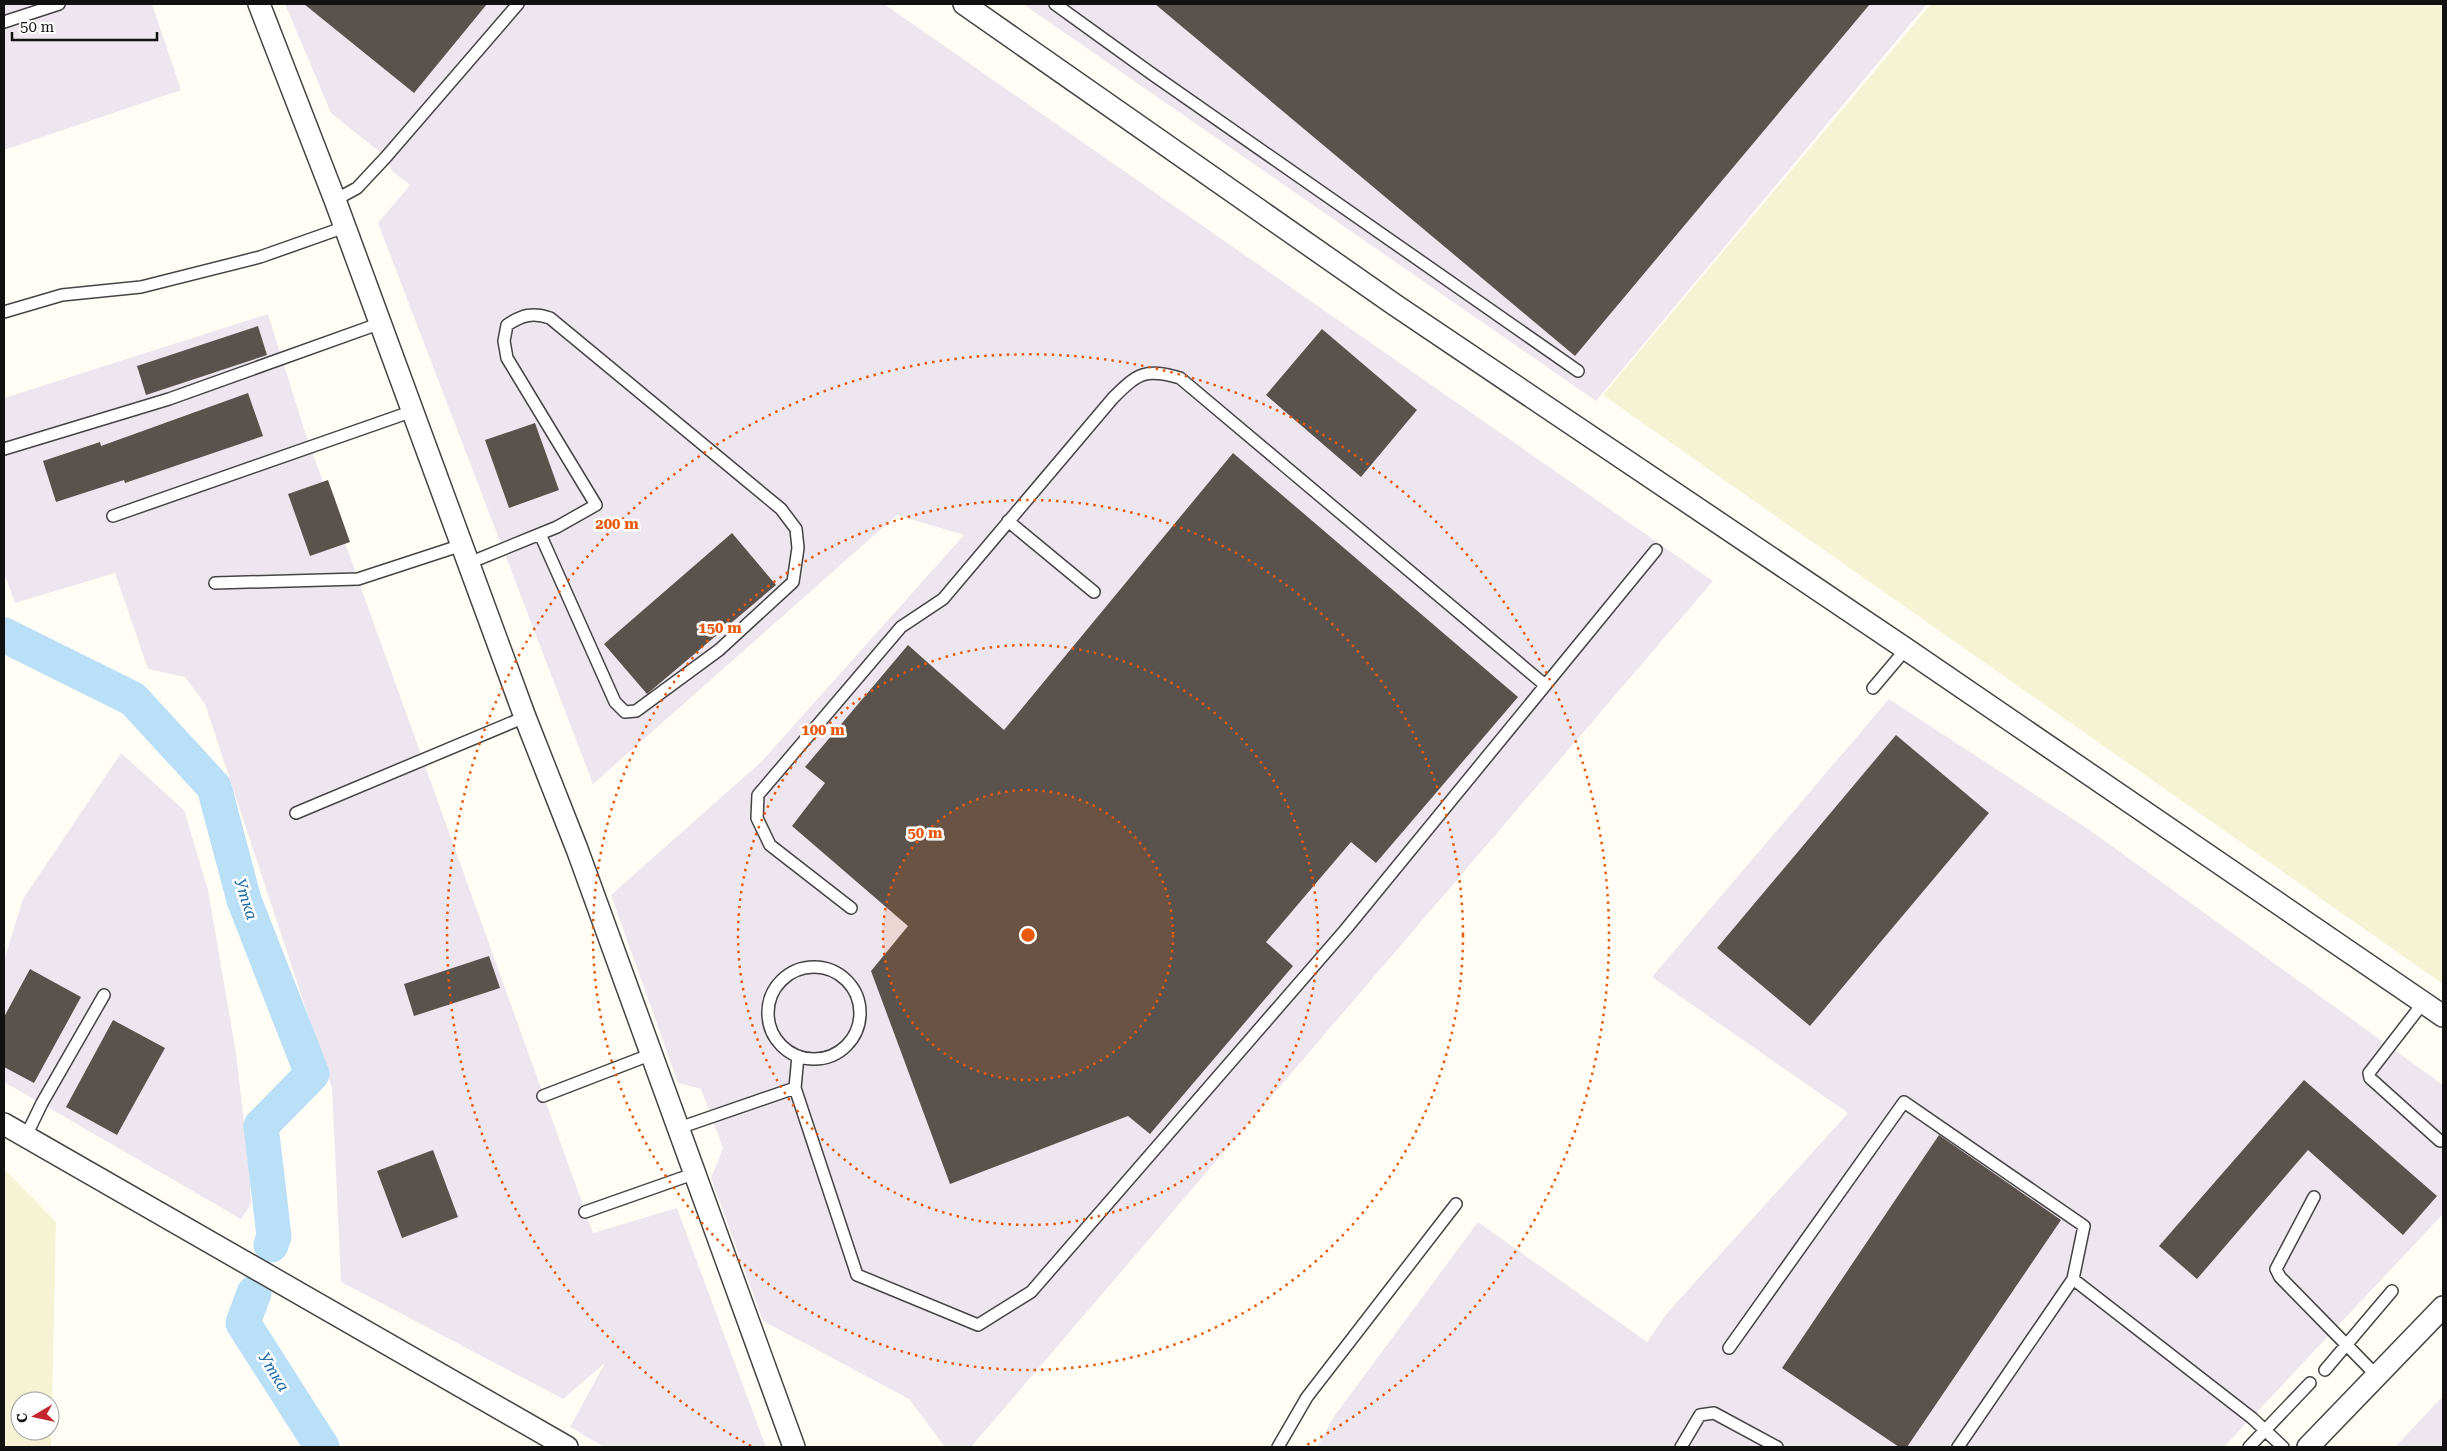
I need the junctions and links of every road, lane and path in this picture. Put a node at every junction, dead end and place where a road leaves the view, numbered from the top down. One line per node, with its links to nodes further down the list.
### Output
1 (59, 4): 6 (lane)
2 (259, 4): 7 (street)
3 (518, 4): 7 (lane)
4 (964, 4): 21 (street)
5 (1055, 4): 11 (lane)
6 (4, 22)
7 (335, 200): 8 (street)
8 (345, 228): 9 (lane); 10 (street)
9 (4, 312)
10 (380, 324): 12 (street); 13 (lane)
11 (1578, 371)
12 (413, 411): 14 (lane); 18 (street)
13 (4, 449)
14 (113, 516)
15 (1008, 521): 20 (lane); 22 (lane); 26 (lane)
16 (540, 534): 16 (lane); 18 (lane)
17 (1656, 550): 22 (lane)
18 (465, 554): 19 (lane); 24 (street)
19 (215, 583)
20 (1094, 592)
21 (1906, 648): 23 (lane); 28 (street)
22 (1545, 685): 32 (lane)
23 (1873, 688)
24 (525, 717): 25 (lane); 30 (street)
25 (296, 813)
26 (851, 908)
27 (104, 995): 36 (lane)
28 (2423, 1003): 29 (street); 37 (lane)
29 (2443, 1016)
30 (652, 1054): 33 (lane); 35 (street)
31 (798, 1056): 31 (lane); 32 (lane)
32 (795, 1088): 35 (lane)
33 (543, 1096)
34 (4, 1124): 36 (street)
35 (679, 1128): 38 (street)
36 (26, 1136): 51 (street)
37 (2440, 1141)
38 (693, 1174): 41 (lane); 52 (street)
39 (2314, 1197): 45 (lane)
40 (1456, 1204): 53 (lane)
41 (585, 1212)
42 (2073, 1279): 46 (lane); 50 (lane); 56 (lane)
43 (2392, 1291): 45 (lane)
44 (2443, 1307): 48 (street)
45 (2348, 1345): 47 (lane); 48 (lane)
46 (1728, 1348)
47 (2325, 1370)
48 (2377, 1376): 59 (street)
49 (2310, 1383): 50 (lane)
50 (2265, 1430): 57 (lane); 58 (lane)
51 (567, 1447)
52 (794, 1447)
53 (1278, 1447)
54 (1681, 1447): 55 (lane)
55 (1777, 1447)
56 (1958, 1447)
57 (2249, 1447)
58 (2282, 1447)
59 (2308, 1447)

